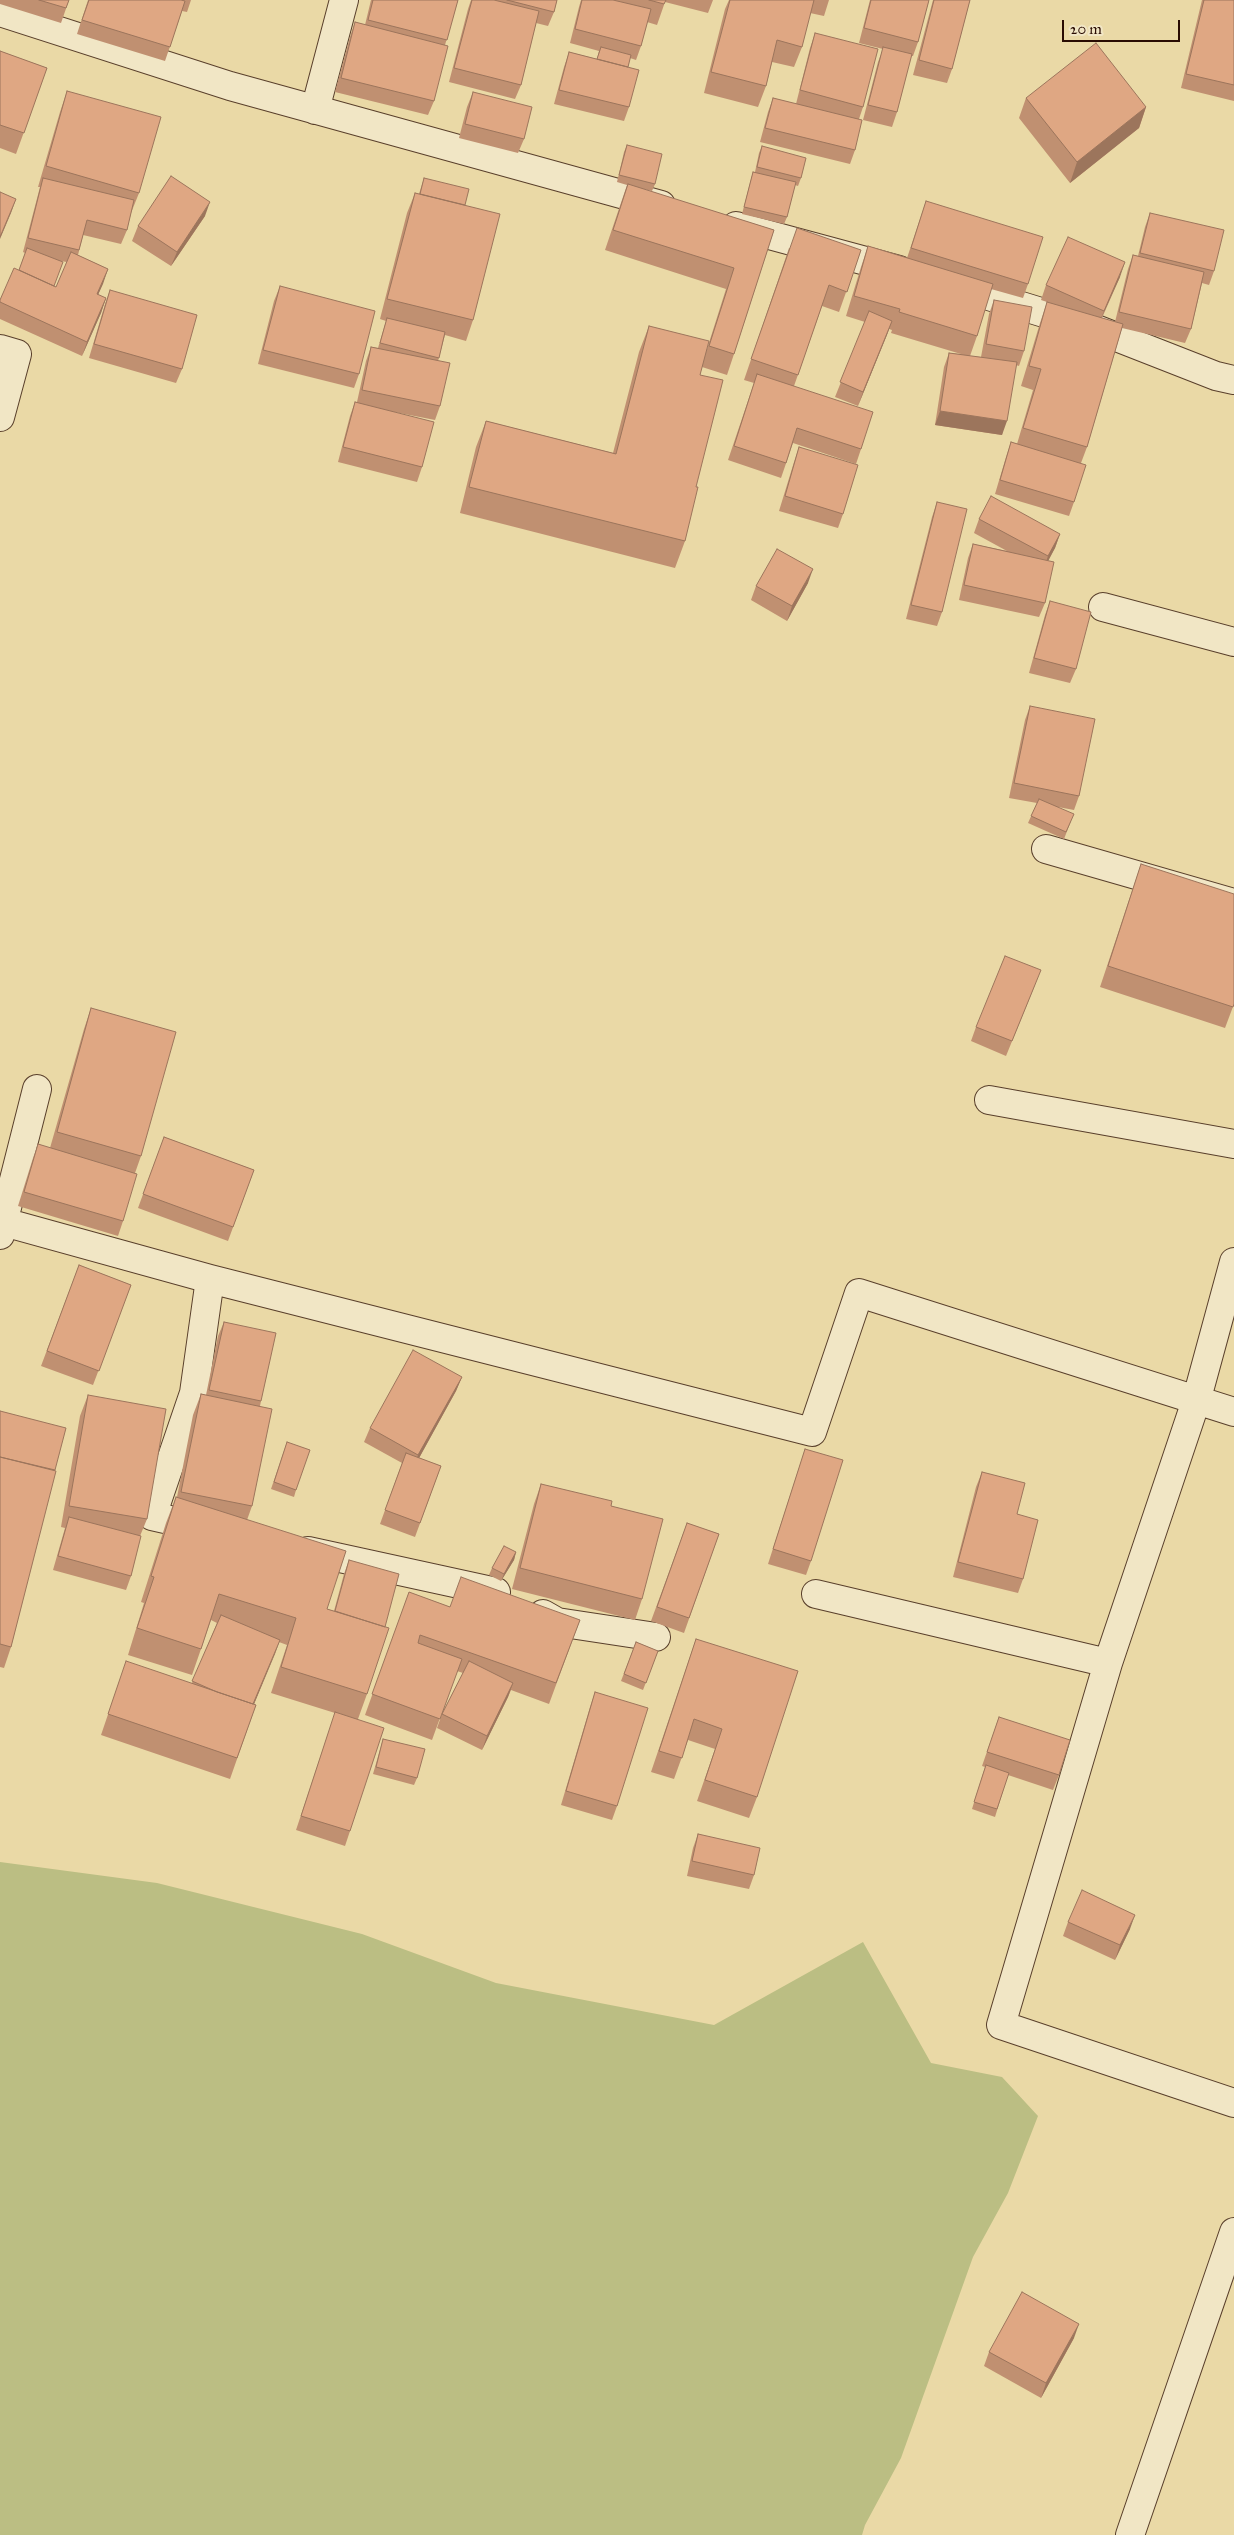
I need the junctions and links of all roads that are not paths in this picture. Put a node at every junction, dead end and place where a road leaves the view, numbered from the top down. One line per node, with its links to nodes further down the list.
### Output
1 (344, 0): 3 (street)
2 (0, 12): 3 (street)
3 (315, 110): 4 (street)
4 (681, 211)
5 (710, 219): 7 (street)
6 (0, 349): 8 (street)
7 (1234, 380)
8 (0, 417)
9 (1103, 607): 10 (street)
10 (1234, 642)
11 (1046, 849): 12 (street)
12 (1234, 903)
13 (37, 1089): 16 (street)
14 (989, 1100): 15 (street)
15 (1234, 1144)
16 (1, 1226): 18 (street)
17 (1234, 1262): 19 (street)
18 (210, 1279): 19 (street); 21 (street)
19 (1197, 1398): 20 (street); 25 (street)
20 (1234, 1412)
21 (228, 1533)
22 (286, 1546): 24 (street)
23 (816, 1594): 25 (street)
24 (656, 1637)
25 (1108, 1663): 26 (street)
26 (1234, 2103)
27 (1234, 2232): 28 (street)
28 (1130, 2535)

